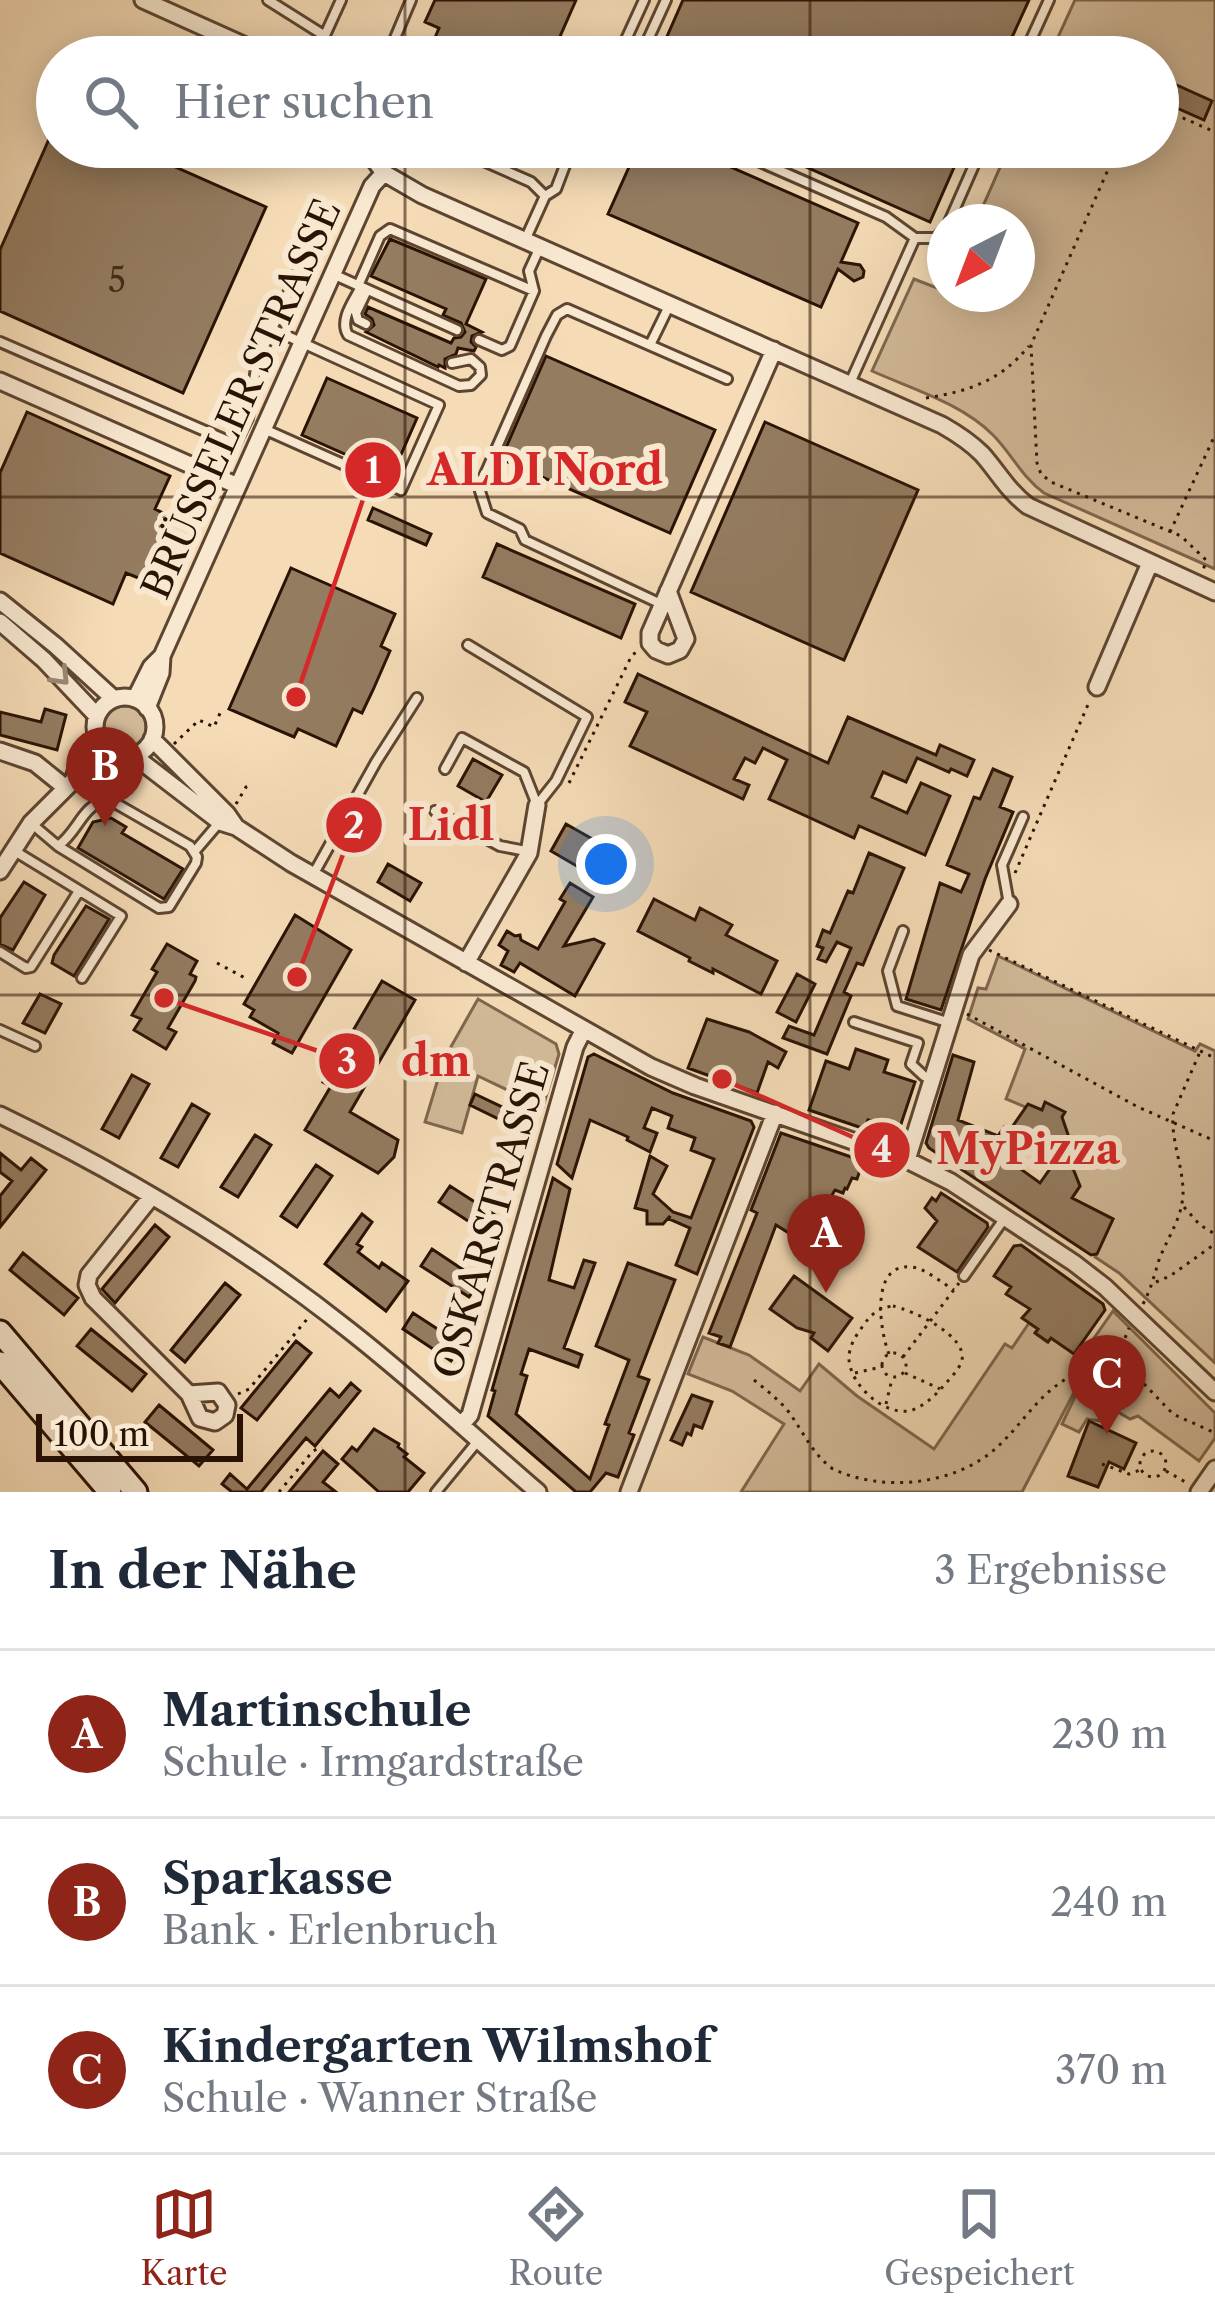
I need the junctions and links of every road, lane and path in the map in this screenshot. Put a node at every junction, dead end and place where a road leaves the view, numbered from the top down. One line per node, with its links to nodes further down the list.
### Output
1 (143, 0): 8 (street)
2 (268, 0): 9 (lane)
3 (341, 0): 9 (lane)
4 (411, 0): 10 (lane)
5 (644, 0): 11 (lane)
6 (666, 0): 12 (lane)
7 (1048, 0): 13 (lane)
8 (223, 36)
9 (325, 36)
10 (396, 36)
11 (628, 36)
12 (650, 36)
13 (1032, 36)
14 (1179, 116): 15 (path)
15 (1215, 132)
16 (380, 168): 22 (street)
17 (499, 168): 23 (lane)
18 (564, 168): 23 (lane)
19 (773, 168): 25 (lane)
20 (973, 168): 24 (lane)
21 (1109, 168): 40 (path)
22 (384, 173): 27 (street); 29 (street, BRÜSSELER STRASSE)
23 (545, 196): 27 (lane)
24 (957, 204)
25 (915, 238): 26 (lane); 45 (lane)
26 (927, 238)
27 (533, 243): 31 (lane); 32 (street)
28 (310, 245): 34 (lane)
29 (333, 274): 30 (lane); 38 (street, BRÜSSELER STRASSE)
30 (362, 288): 31 (lane); 33 (lane); 35 (lane); 42 (lane)
31 (535, 291): 36 (lane)
32 (670, 304): 39 (lane); 41 (street)
33 (366, 324)
34 (272, 329): 37 (lane); 38 (lane)
35 (457, 330)
36 (479, 340)
37 (0, 342)
38 (302, 344): 47 (street, BRÜSSELER STRASSE); 47 (lane)
39 (650, 345): 43 (lane); 54 (lane)
40 (1030, 345): 46 (path); 50 (path)
41 (774, 350): 45 (street); 54 (street)
42 (452, 363)
43 (727, 379)
44 (0, 381): 49 (street)
45 (850, 383): 51 (street)
46 (926, 398)
47 (264, 429): 49 (street, BRÜSSELER STRASSE)
48 (1215, 435): 50 (path)
49 (238, 486): 61 (street, BRÜSSELER STRASSE)
50 (1170, 532): 52 (path)
51 (1150, 563): 53 (street); 58 (street)
52 (1204, 568)
53 (1215, 592)
54 (665, 598)
55 (0, 601): 60 (street)
56 (0, 622): 63 (street, one-way to 63)
57 (468, 645): 73 (lane)
58 (1097, 687): 85 (path)
59 (417, 698): 83 (lane)
60 (113, 699): 61 (street); 63 (street)
61 (141, 703): 64 (street)
62 (221, 711): 69 (path)
63 (97, 716): 65 (street)
64 (152, 739): 68 (street); 69 (street)
65 (98, 742): 67 (street); 71 (street)
66 (0, 751): 71 (street)
67 (113, 755): 68 (street); 71 (street)
68 (134, 756): 76 (street)
69 (167, 756): 76 (street)
70 (445, 769): 73 (lane)
71 (69, 785): 77 (street)
72 (250, 785): 76 (path)
73 (537, 805): 81 (street)
74 (435, 811): 81 (lane)
75 (1023, 817): 85 (lane)
76 (228, 821): 80 (lane); 83 (street)
77 (31, 823): 78 (lane); 79 (street)
78 (58, 846): 80 (lane); 80 (lane)
79 (12, 850): 82 (street); 84 (lane)
80 (196, 850)
81 (529, 853): 90 (street)
82 (0, 871)
83 (313, 875): 90 (street)
84 (80, 891): 88 (lane); 91 (lane)
85 (1010, 904): 87 (street)
86 (903, 931): 93 (lane)
87 (977, 944): 93 (street); 98 (path)
88 (0, 952)
89 (217, 962): 92 (path)
90 (466, 963): 96 (street)
91 (82, 978)
92 (245, 978)
93 (952, 1016): 100 (street); 103 (path)
94 (854, 1022): 100 (lane)
95 (0, 1030): 97 (lane)
96 (583, 1031): 101 (street); 133 (street, OSKARSTRASSE)
97 (35, 1046)
98 (1200, 1052): 99 (path); 103 (path)
99 (1215, 1058)
100 (932, 1079): 105 (street)
101 (775, 1113): 105 (street); 147 (street)
102 (0, 1115): 106 (street)
103 (1172, 1123): 104 (path); 107 (path)
104 (1215, 1141)
105 (907, 1160): 108 (street)
106 (152, 1196): 114 (street); 130 (street)
107 (1183, 1206): 109 (path); 112 (path)
108 (1005, 1217): 111 (lane); 116 (street)
109 (1215, 1234)
110 (1215, 1244): 112 (path)
111 (964, 1276): 113 (path)
112 (1155, 1283): 116 (path)
113 (954, 1290): 115 (path); 117 (path)
114 (318, 1306): 131 (path); 133 (street)
115 (879, 1308): 117 (path); 119 (path); 125 (path)
116 (1136, 1315): 121 (path); 129 (street)
117 (932, 1323): 120 (path); 128 (path)
118 (0, 1332): 143 (main road)
119 (889, 1354): 120 (path); 123 (path)
120 (903, 1357): 124 (path)
121 (1118, 1357): 127 (path); 134 (path)
122 (0, 1363): 142 (main road)
123 (882, 1367): 125 (path); 126 (path)
124 (904, 1372): 126 (path); 128 (path)
125 (852, 1373): 132 (path)
126 (892, 1377): 132 (path)
127 (754, 1380)
128 (940, 1389): 132 (path)
129 (1215, 1392)
130 (189, 1394): 131 (street); 131 (street)
131 (226, 1400)
132 (886, 1406)
133 (461, 1425): 135 (street)
134 (1215, 1433)
135 (478, 1441): 145 (lane); 146 (street)
136 (322, 1447): 144 (path)
137 (1102, 1464): 138 (path)
138 (1142, 1469): 140 (path); 140 (path)
139 (1215, 1469): 141 (street)
140 (1165, 1470): 141 (path)
141 (1199, 1491)
142 (110, 1492)
143 (136, 1492)
144 (279, 1492)
145 (436, 1492)
146 (538, 1492)
147 (629, 1492)

